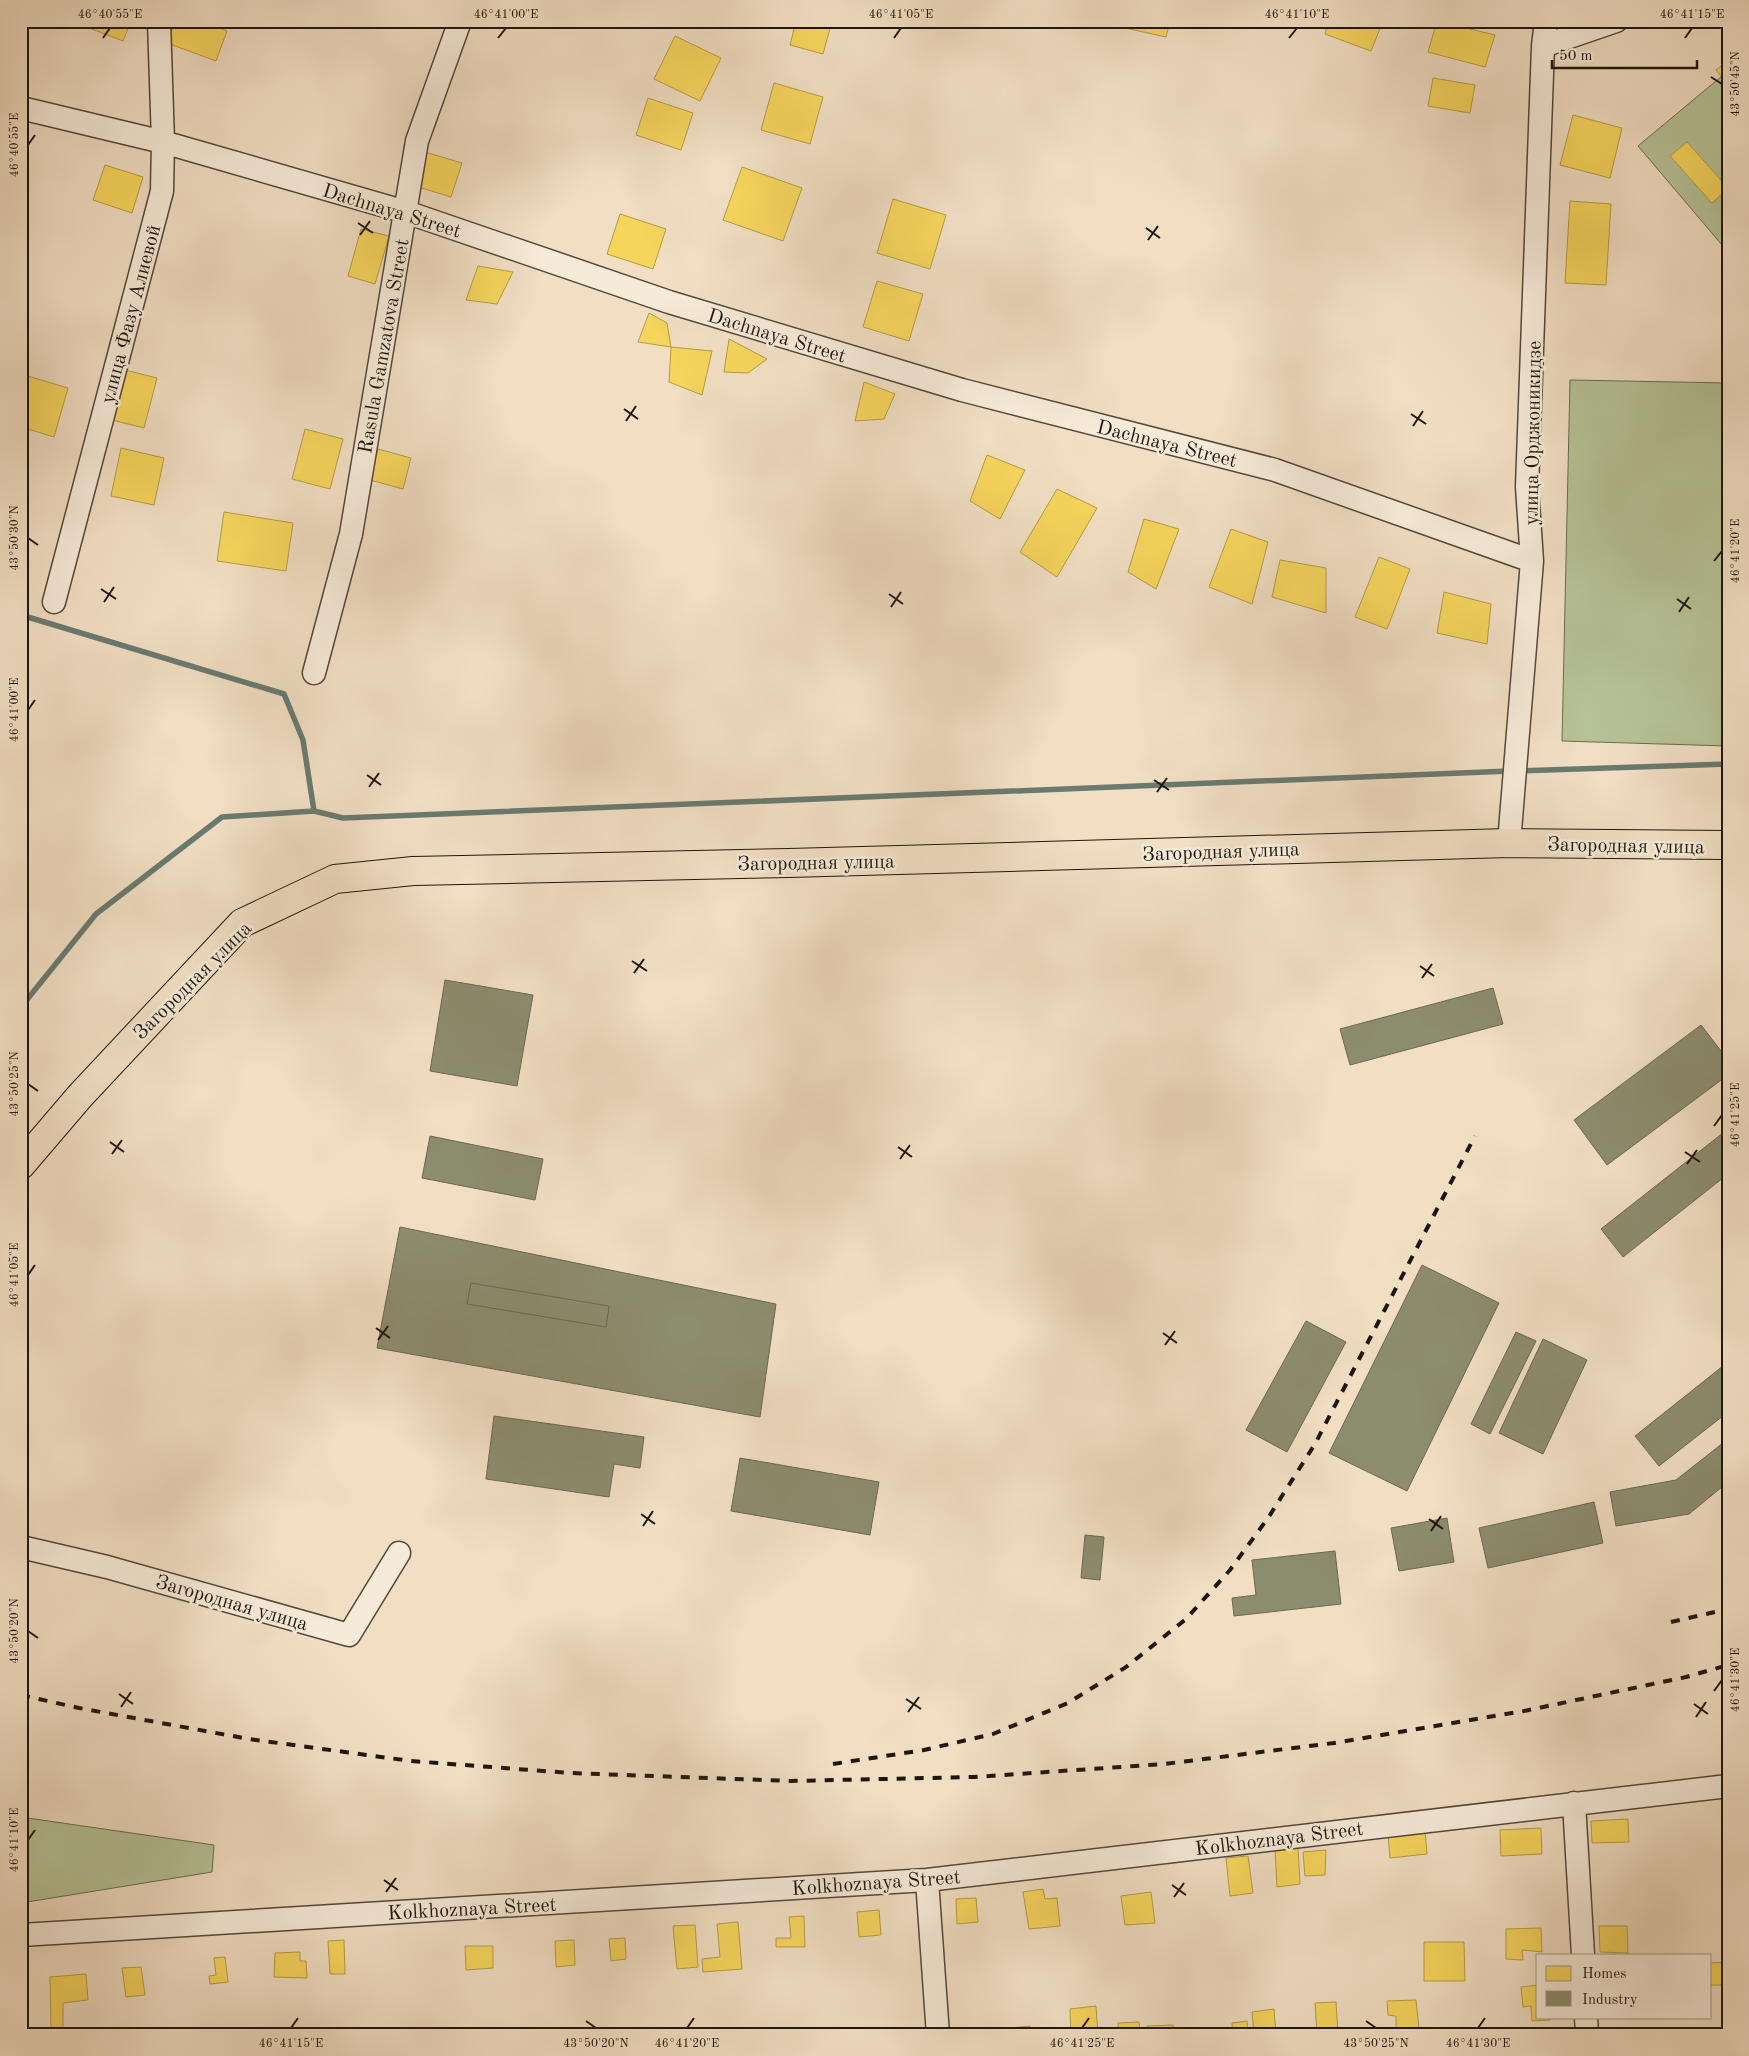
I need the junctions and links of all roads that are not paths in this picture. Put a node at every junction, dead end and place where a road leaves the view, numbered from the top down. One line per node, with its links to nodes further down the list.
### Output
1 (159, 21): 7 (street, улица Фазу Алиевой)
2 (460, 21): 8 (street, Rasula Gamzatova Street)
3 (1546, 21): 5 (street, улица Орджоникидзе)
4 (1616, 21): 5 (street)
5 (1543, 46): 9 (street, улица Орджоникидзе)
6 (21, 108): 7 (street, Dachnaya Street)
7 (163, 142): 8 (street, Dachnaya Street); 10 (street, улица Фазу Алиевой)
8 (406, 212): 9 (street, Dachnaya Street); 11 (street, Rasula Gamzatova Street)
9 (1532, 561): 12 (street, улица Орджоникидзе)
10 (54, 602)
11 (314, 673)
12 (1509, 843): 13 (main road, Загородная улица); 14 (main road, Загородная улица)
13 (1728, 845)
14 (21, 1165)
15 (21, 1547): 16 (street, Загородная улица)
16 (399, 1552)
17 (1728, 1786): 18 (street, Kolkhoznaya Street)
18 (1574, 1803): 19 (street, Kolkhoznaya Street); 21 (street)
19 (926, 1880): 20 (street, Kolkhoznaya Street); 23 (street)
20 (21, 1936)
21 (1582, 1954)
22 (1586, 2018): 24 (street)
23 (938, 2035)
24 (1587, 2035)

